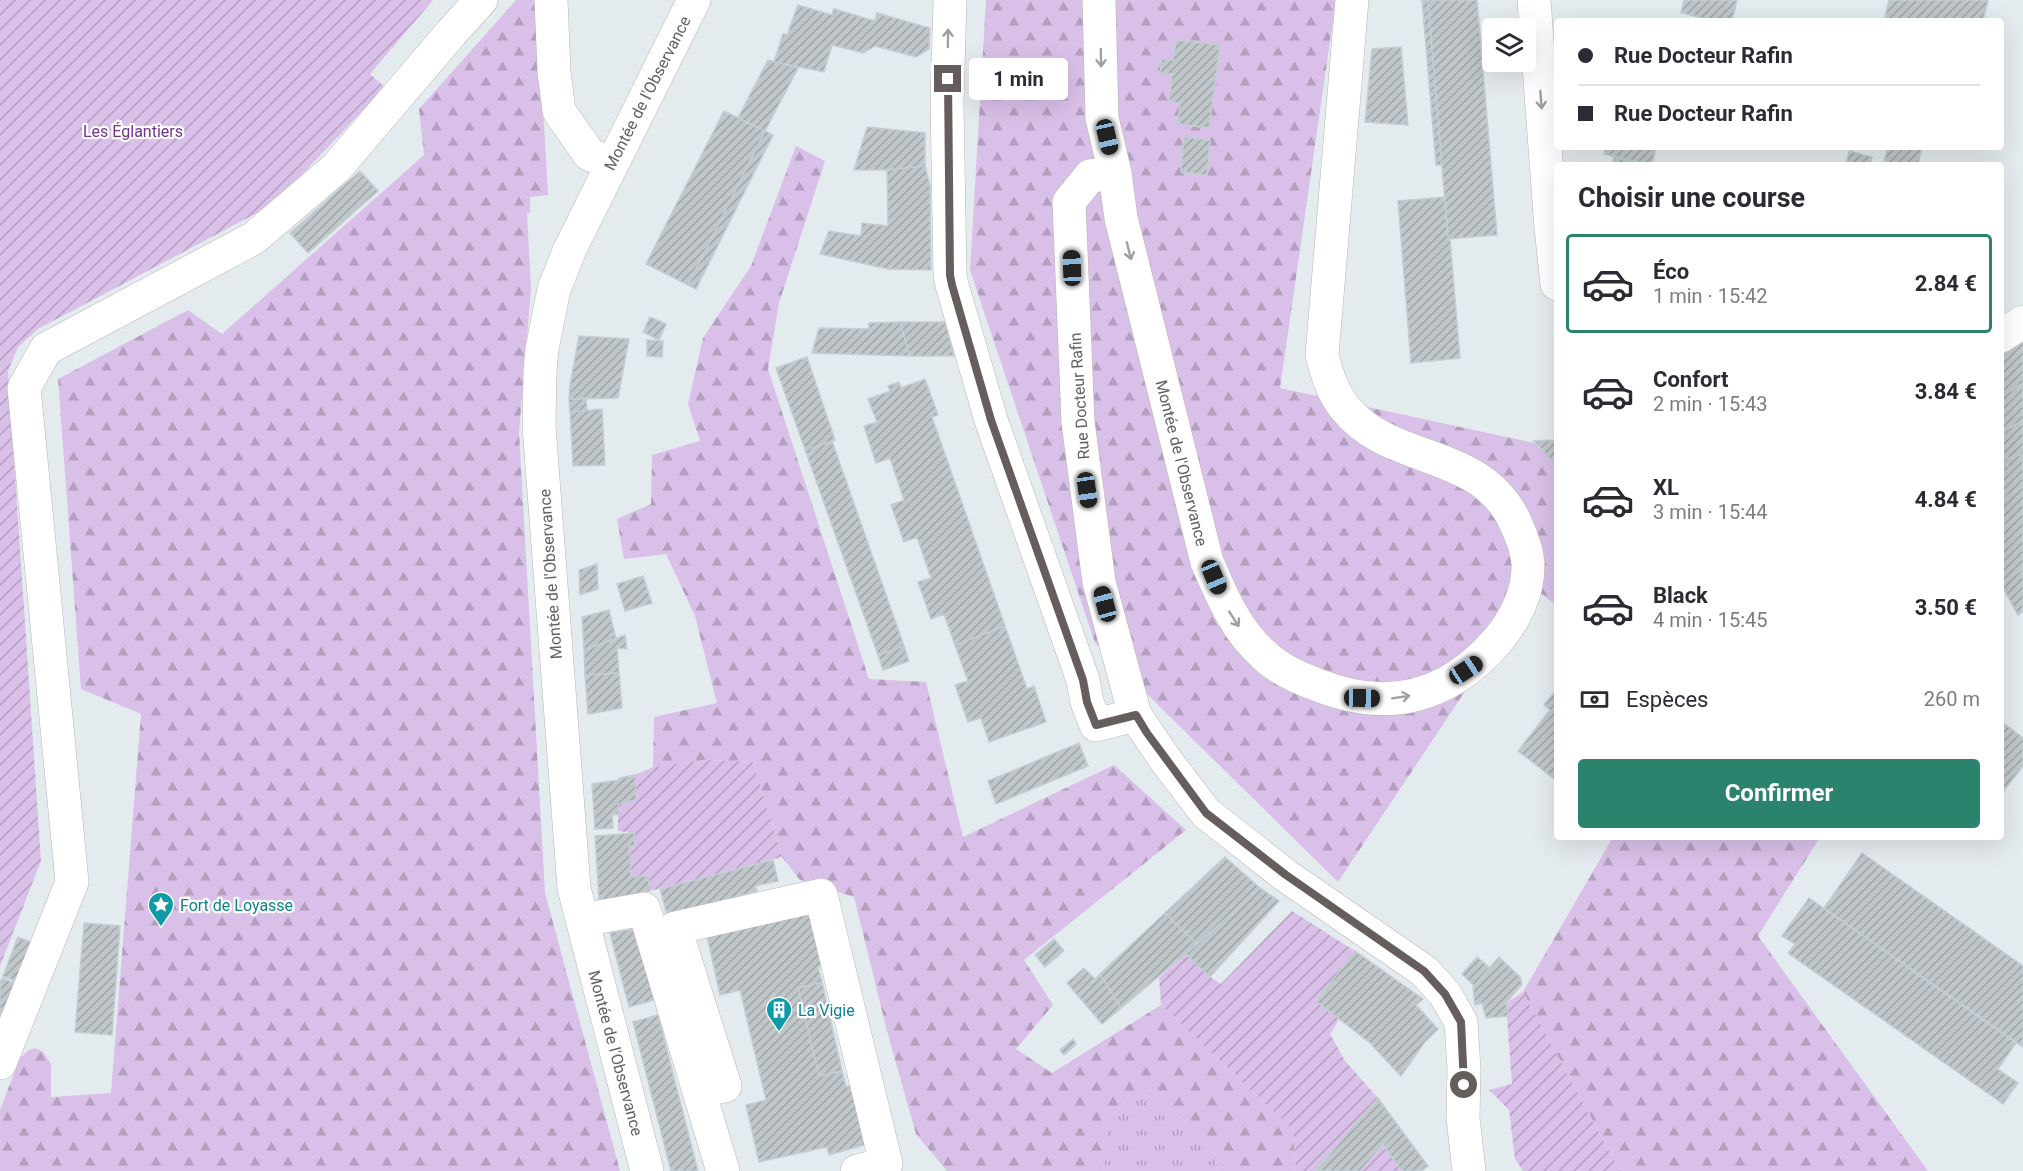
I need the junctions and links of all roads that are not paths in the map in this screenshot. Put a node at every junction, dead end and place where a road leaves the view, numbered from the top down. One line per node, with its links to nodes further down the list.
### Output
1 (481, 0): 15 (street)
2 (551, 0): 8 (street)
3 (694, 0): 8 (street, Montée de l'Observance)
4 (950, 0): 13 (street, one-way to 4)
5 (1100, 0): 9 (street, Montée de l'Observance, one-way to 9)
6 (1352, 0): 9 (street, Montée de l'Observance, one-way to 6)
7 (1534, 0): 10 (street, one-way to 10)
8 (611, 164): 14 (street, Montée de l'Observance)
9 (1115, 173): 13 (street, Rue Docteur Rafin)
10 (1554, 256)
11 (2023, 322): 12 (street)
12 (2004, 334)
13 (1136, 715): 20 (street, Rue Docteur Rafin)
14 (582, 920): 16 (street); 17 (street, Montée de l'Observance)
15 (0, 1063)
16 (699, 1091): 18 (street); 19 (street)
17 (647, 1171)
18 (723, 1171)
19 (857, 1171)
20 (1469, 1171)

